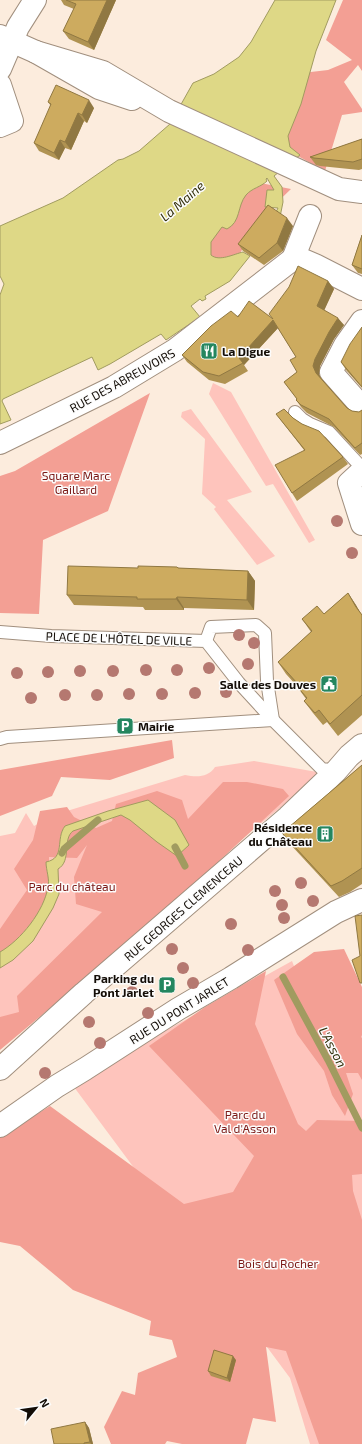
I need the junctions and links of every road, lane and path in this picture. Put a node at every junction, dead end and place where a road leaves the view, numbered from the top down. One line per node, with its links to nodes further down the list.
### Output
1 (35, 0): 2 (street)
2 (6, 38): 3 (street); 6 (street)
3 (0, 69)
4 (0, 85): 5 (street)
5 (0, 126)
6 (362, 192)
7 (310, 216): 8 (street)
8 (293, 259): 9 (street); 13 (street, RUE DES ABREUVOIRS)
9 (362, 289)
10 (362, 321): 11 (street)
11 (362, 407)
12 (295, 412): 14 (lane)
13 (0, 443)
14 (362, 469): 15 (street)
15 (362, 524)
16 (0, 632): 17 (lane, PLACE DE L'HÔTEL DE VILLE)
17 (206, 641): 18 (lane, PLACE DE L'HÔTEL DE VILLE); 18 (lane)
18 (273, 720): 19 (lane); 21 (lane, PLACE DE L'HÔTEL DE VILLE)
19 (0, 739)
20 (362, 744): 21 (street, RUE GEORGES CLEMENCEAU)
21 (336, 771): 23 (street, RUE GEORGES CLEMENCEAU)
22 (362, 900): 24 (street, RUE DU PONT JARLET)
23 (0, 1069)
24 (1, 1123)

